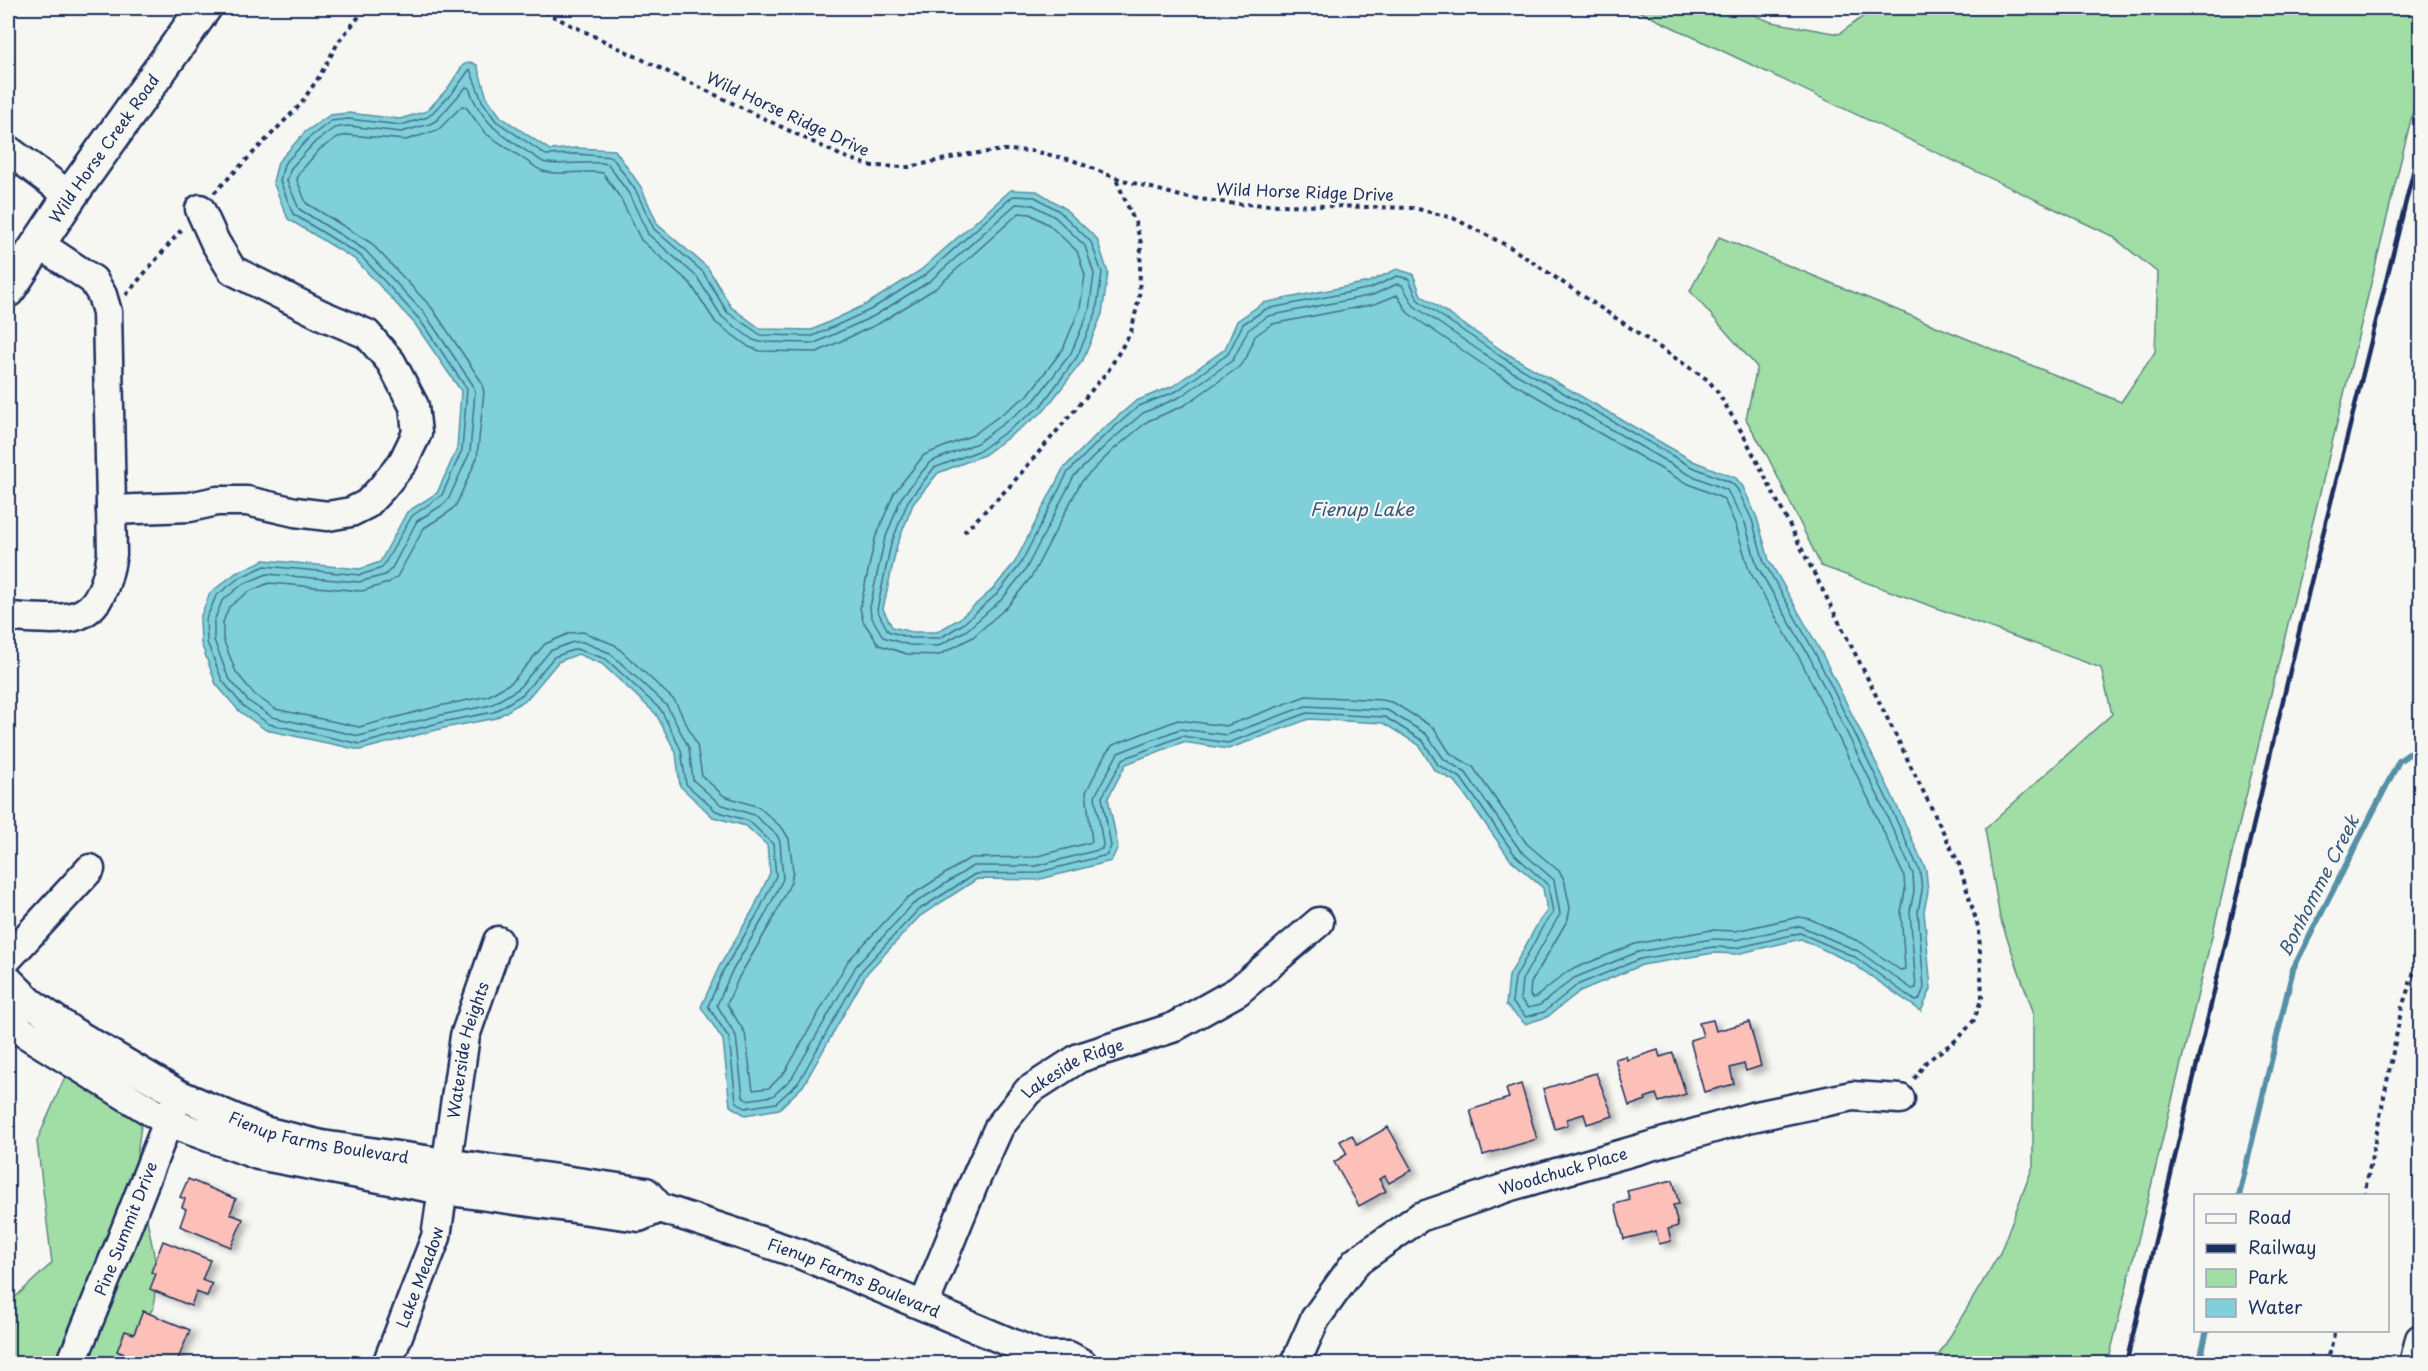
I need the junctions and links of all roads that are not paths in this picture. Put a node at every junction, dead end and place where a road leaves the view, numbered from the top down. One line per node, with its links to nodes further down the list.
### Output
1 (204, 8): 3 (main road, Wild Horse Creek Road)
2 (8, 150): 3 (street)
3 (70, 196): 5 (main road, Wild Horse Creek Road)
4 (200, 208): 7 (street)
5 (39, 244): 6 (main road, Wild Horse Creek Road); 7 (street)
6 (8, 290)
7 (111, 510): 8 (street)
8 (8, 617)
9 (90, 869): 12 (street)
10 (1319, 922): 19 (street, Lakeside Ridge)
11 (498, 941): 18 (street, Waterside Heights)
12 (8, 958)
13 (8, 981): 15 (street, Fienup Farms Boulevard)
14 (8, 1018): 17 (street, Fienup Farms Boulevard)
15 (178, 1094): 17 (street, Pine Summit Drive); 18 (street, Fienup Farms Boulevard)
16 (1900, 1099): 25 (street, Woodchuck Place)
17 (168, 1122): 18 (street, Fienup Farms Boulevard); 22 (street, Pine Summit Drive)
18 (445, 1177): 19 (street, Fienup Farms Boulevard); 23 (street, Lake Meadow)
19 (924, 1305): 21 (street, Fienup Farms Boulevard)
20 (2421, 1339): 26 (street)
21 (1044, 1360): 24 (street, Fienup Farms Boulevard)
22 (70, 1364)
23 (387, 1364)
24 (1083, 1364)
25 (1295, 1364)
26 (2414, 1364)

